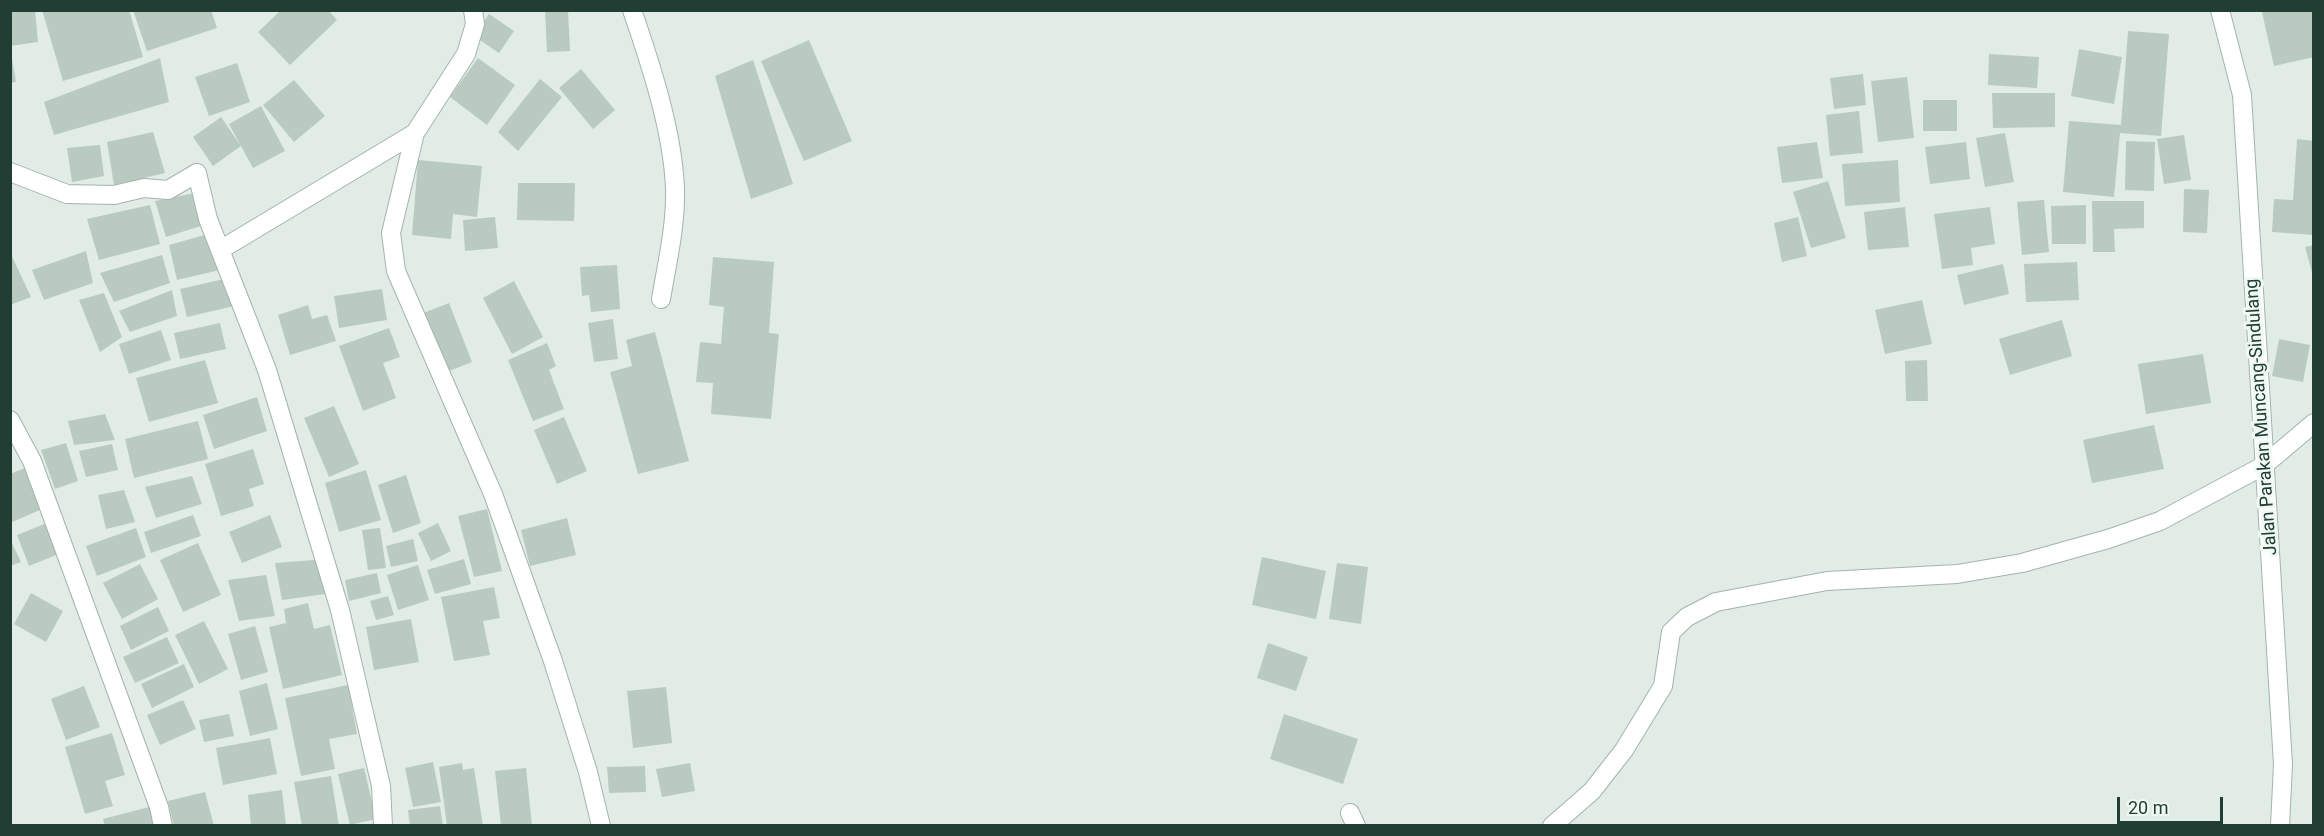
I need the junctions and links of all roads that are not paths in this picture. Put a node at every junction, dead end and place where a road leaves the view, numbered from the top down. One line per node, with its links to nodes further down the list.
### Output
1 (473, 10): 4 (street)
2 (632, 10): 7 (street)
3 (2220, 10): 10 (street, Jalan Parakan Muncang-Sindulang)
4 (415, 133): 6 (street); 13 (street)
5 (10, 172): 6 (street)
6 (220, 250): 12 (street)
7 (661, 299)
8 (10, 420): 11 (street)
9 (2313, 423): 10 (street)
10 (2263, 466): 14 (street); 15 (street, Jalan Parakan Muncang-Sindulang)
11 (163, 825)
12 (383, 825)
13 (601, 825)
14 (1552, 825)
15 (2280, 825)

